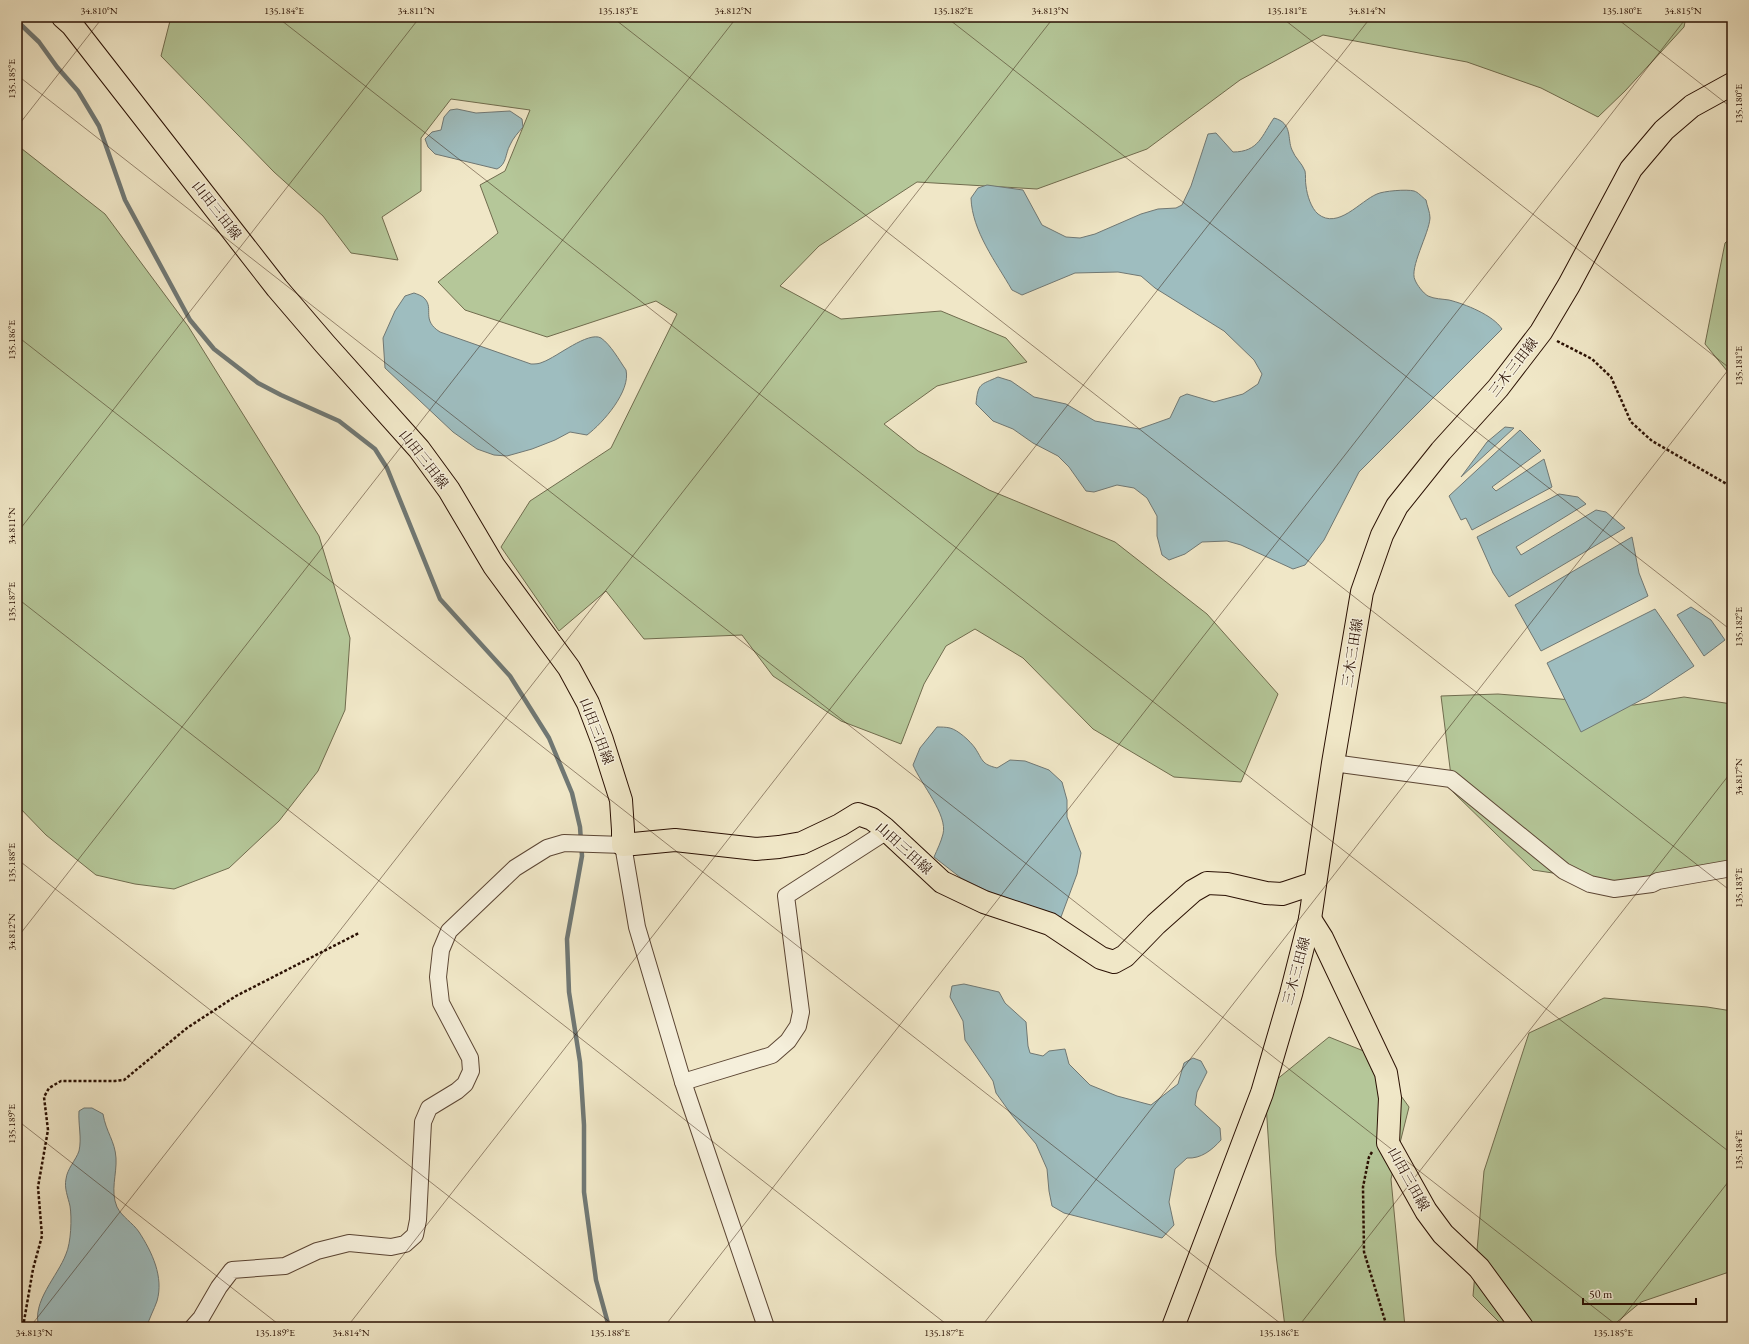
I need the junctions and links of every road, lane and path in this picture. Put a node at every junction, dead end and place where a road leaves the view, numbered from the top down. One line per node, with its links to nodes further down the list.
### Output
1 (63, 17): 7 (main road, 山田三田線)
2 (1732, 84): 3 (main road, 三木三田線)
3 (1541, 332): 4 (path); 5 (main road, 三木三田線)
4 (1732, 488)
5 (1333, 763): 8 (street); 9 (main road, 三木三田線)
6 (887, 831): 7 (main road, 山田三田線); 9 (main road, 山田三田線); 12 (street)
7 (623, 845): 12 (street); 15 (street)
8 (1732, 868)
9 (1315, 883): 10 (main road, 三木三田線)
10 (1310, 919): 17 (main road, 三木三田線); 19 (main road, 山田三田線)
11 (359, 934): 14 (path)
12 (683, 1082): 16 (street)
13 (1372, 1151): 18 (path)
14 (23, 1327)
15 (193, 1327)
16 (766, 1327)
17 (1173, 1327)
18 (1387, 1327)
19 (1522, 1327)

